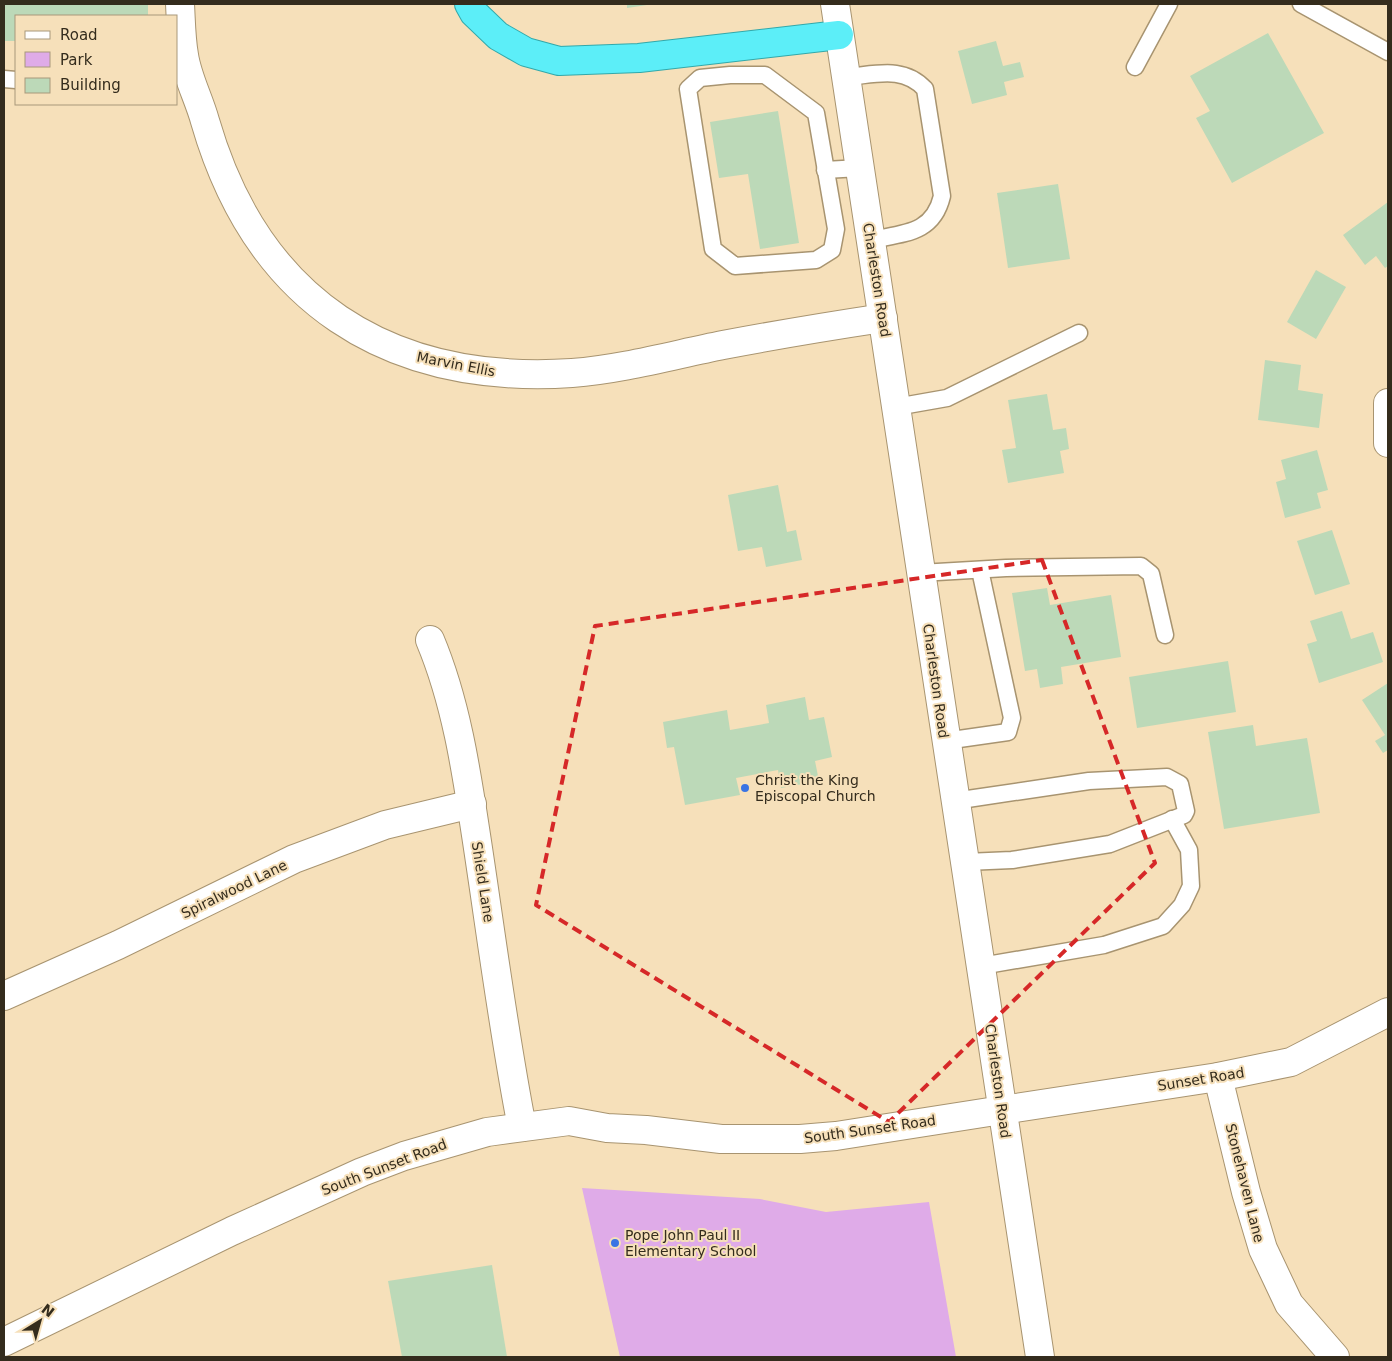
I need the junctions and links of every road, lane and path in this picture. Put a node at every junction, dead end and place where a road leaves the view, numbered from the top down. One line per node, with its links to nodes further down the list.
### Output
1 (180, 4): 10 (street, Marvin Ellis)
2 (469, 4): 6 (highway)
3 (835, 4): 6 (street, Charleston Road)
4 (1169, 4): 8 (lane)
5 (1301, 4): 7 (lane)
6 (839, 35): 9 (street, Charleston Road)
7 (1388, 52)
8 (1135, 67)
9 (845, 77): 11 (street, Charleston Road); 13 (lane)
10 (186, 94): 14 (street, Marvin Ellis)
11 (860, 168): 12 (lane); 13 (street, Charleston Road)
12 (825, 170): 12 (lane)
13 (871, 240): 14 (street, Charleston Road)
14 (883, 318): 17 (street, Charleston Road)
15 (1079, 333): 17 (lane)
16 (1388, 403): 18 (street)
17 (896, 407): 20 (street, Charleston Road)
18 (1388, 443)
19 (980, 570): 20 (lane); 21 (lane); 23 (lane)
20 (920, 572): 23 (street, Charleston Road)
21 (1164, 635)
22 (430, 640): 25 (street, Shield Lane)
23 (945, 741): 24 (street, Charleston Road)
24 (954, 801): 26 (lane); 27 (street, Charleston Road)
25 (472, 804): 29 (street, Spiralwood Lane); 33 (street, Shield Lane)
26 (1172, 819): 27 (lane); 28 (lane)
27 (966, 862): 28 (street, Charleston Road)
28 (981, 966): 32 (street, Charleston Road)
29 (4, 996)
30 (1388, 1012): 31 (street, Sunset Road)
31 (1218, 1077): 32 (street, Sunset Road); 36 (street, Stonehaven Lane)
32 (1002, 1110): 33 (street, South Sunset Road); 35 (street, Charleston Road)
33 (522, 1127): 34 (street, South Sunset Road)
34 (4, 1342)
35 (1040, 1357)
36 (1335, 1357)

